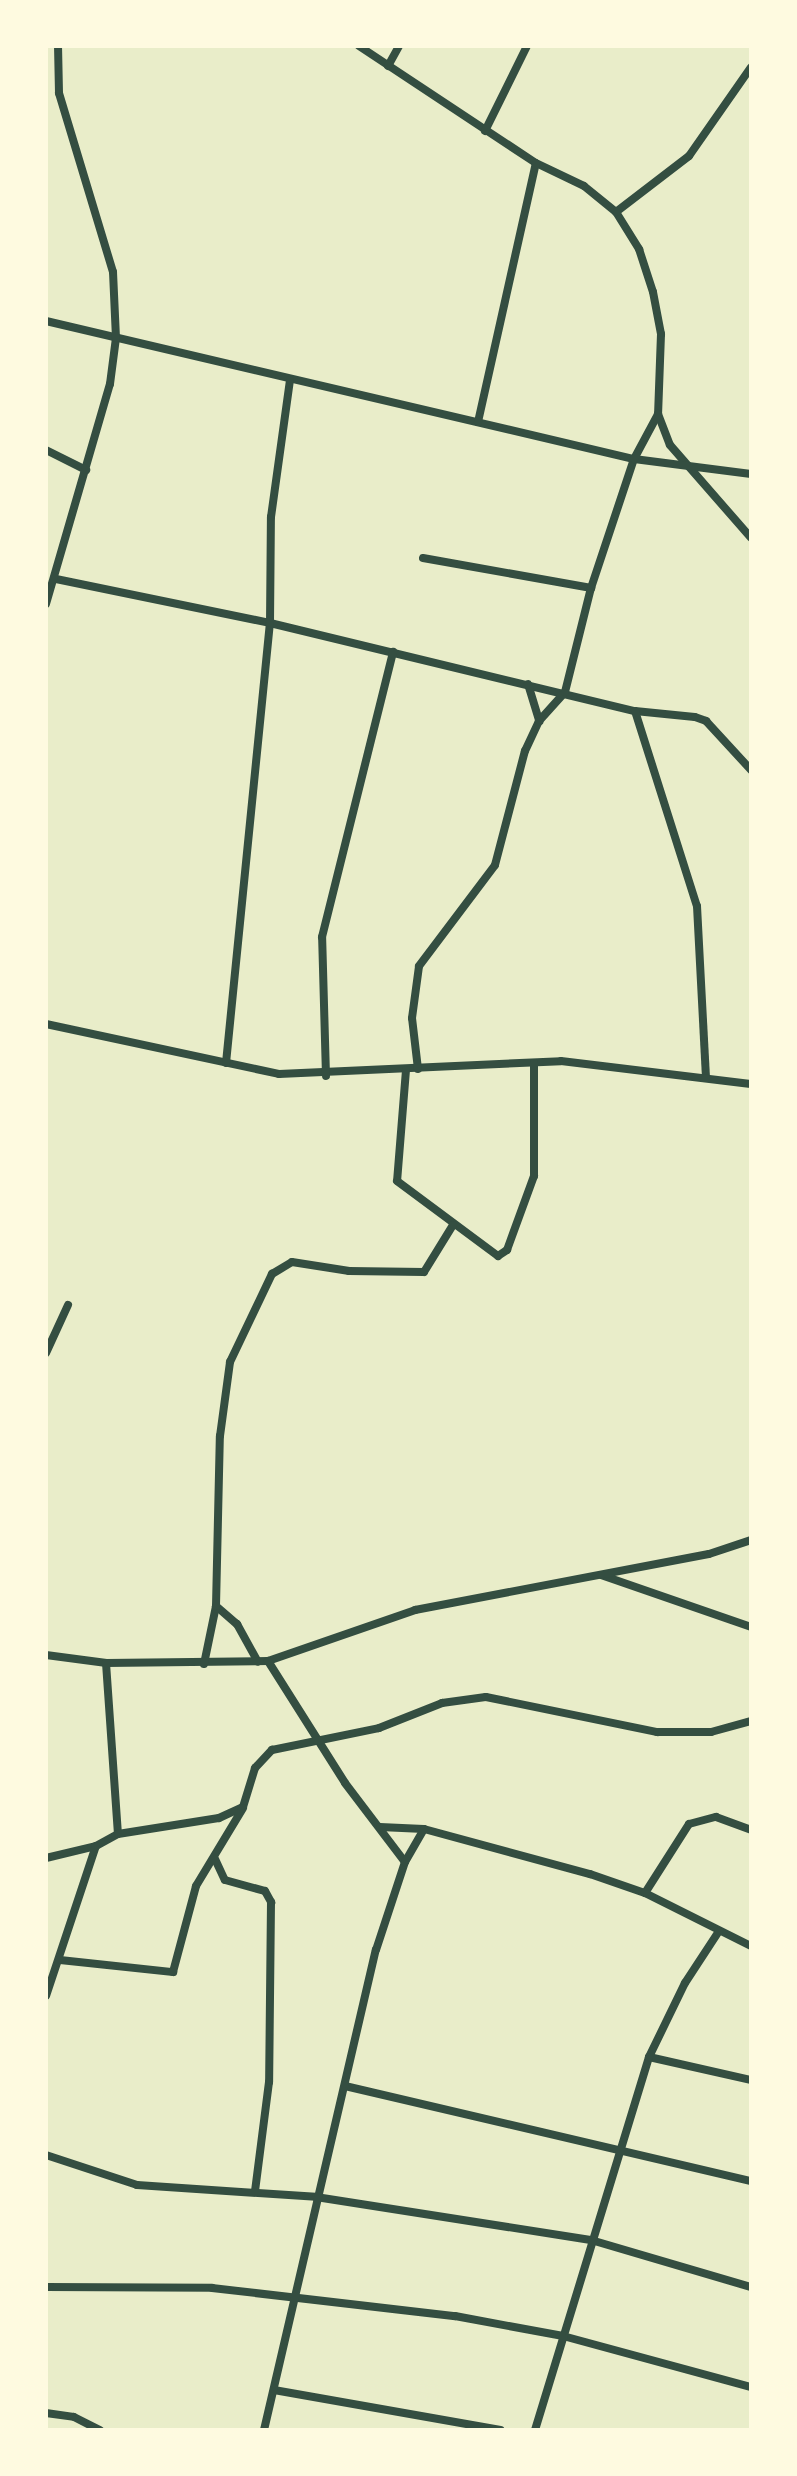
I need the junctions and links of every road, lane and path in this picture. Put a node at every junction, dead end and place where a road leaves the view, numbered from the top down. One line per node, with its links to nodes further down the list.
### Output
1 (58, 46): 11 (street)
2 (359, 46): 5 (street)
3 (399, 46): 5 (street)
4 (527, 46): 7 (street)
5 (388, 66): 7 (street)
6 (751, 67): 9 (street)
7 (485, 131): 8 (street)
8 (536, 163): 9 (street); 14 (street)
9 (616, 212): 13 (street)
10 (46, 321): 11 (street)
11 (116, 338): 12 (street); 18 (street)
12 (290, 380): 14 (street); 25 (street)
13 (658, 414): 16 (street); 17 (street)
14 (478, 422): 16 (street)
15 (46, 450): 18 (street)
16 (634, 459): 17 (street); 23 (street)
17 (684, 467): 19 (street); 20 (street)
18 (86, 470): 22 (street)
19 (751, 474)
20 (751, 538)
21 (423, 558): 23 (street)
22 (56, 579): 24 (street); 25 (street)
23 (591, 588): 28 (street)
24 (46, 604)
25 (270, 623): 26 (street); 33 (street)
26 (393, 652): 27 (street); 38 (street)
27 (528, 684): 28 (street); 30 (street)
28 (565, 692): 29 (street); 30 (street)
29 (635, 711): 31 (street); 37 (street)
30 (539, 721): 35 (street)
31 (751, 770)
32 (46, 1024): 33 (street)
33 (226, 1063): 38 (street)
34 (534, 1063): 35 (street); 37 (street); 40 (street)
35 (418, 1069): 36 (street)
36 (406, 1070): 38 (street); 40 (street)
37 (706, 1075): 39 (street)
38 (326, 1076)
39 (751, 1084)
40 (453, 1225): 45 (street)
41 (68, 1305): 42 (street)
42 (46, 1353)
43 (751, 1540): 44 (street)
44 (601, 1575): 46 (street); 48 (street)
45 (216, 1606): 48 (street); 50 (street)
46 (751, 1627)
47 (46, 1655): 49 (street)
48 (263, 1661): 50 (street); 52 (street)
49 (106, 1663): 50 (street); 57 (street)
50 (204, 1664)
51 (751, 1721): 52 (street)
52 (317, 1737): 53 (street); 54 (street)
53 (243, 1807): 57 (street); 60 (street)
54 (380, 1827): 55 (street); 61 (street)
55 (424, 1829): 61 (street); 62 (street)
56 (751, 1830): 62 (street)
57 (118, 1834): 58 (street)
58 (96, 1846): 59 (street); 65 (street)
59 (46, 1858)
60 (215, 1859): 65 (street); 73 (street)
61 (405, 1862): 69 (street)
62 (645, 1893): 63 (street)
63 (719, 1931): 64 (street); 67 (street)
64 (751, 1946)
65 (60, 1960): 66 (street)
66 (46, 1996)
67 (649, 2057): 68 (street); 70 (street)
68 (751, 2080)
69 (345, 2086): 70 (street); 74 (street)
70 (623, 2148): 72 (street); 75 (street)
71 (46, 2155): 73 (street)
72 (751, 2181)
73 (255, 2191): 74 (street)
74 (316, 2197): 75 (street); 78 (street)
75 (591, 2240): 77 (street); 79 (street)
76 (46, 2287): 78 (street)
77 (751, 2287)
78 (296, 2300): 79 (street); 81 (street)
79 (563, 2336): 80 (street); 86 (street)
80 (751, 2387)
81 (274, 2390): 84 (street); 85 (street)
82 (46, 2413): 83 (street)
83 (100, 2430)
84 (264, 2430)
85 (500, 2430)
86 (535, 2430)

